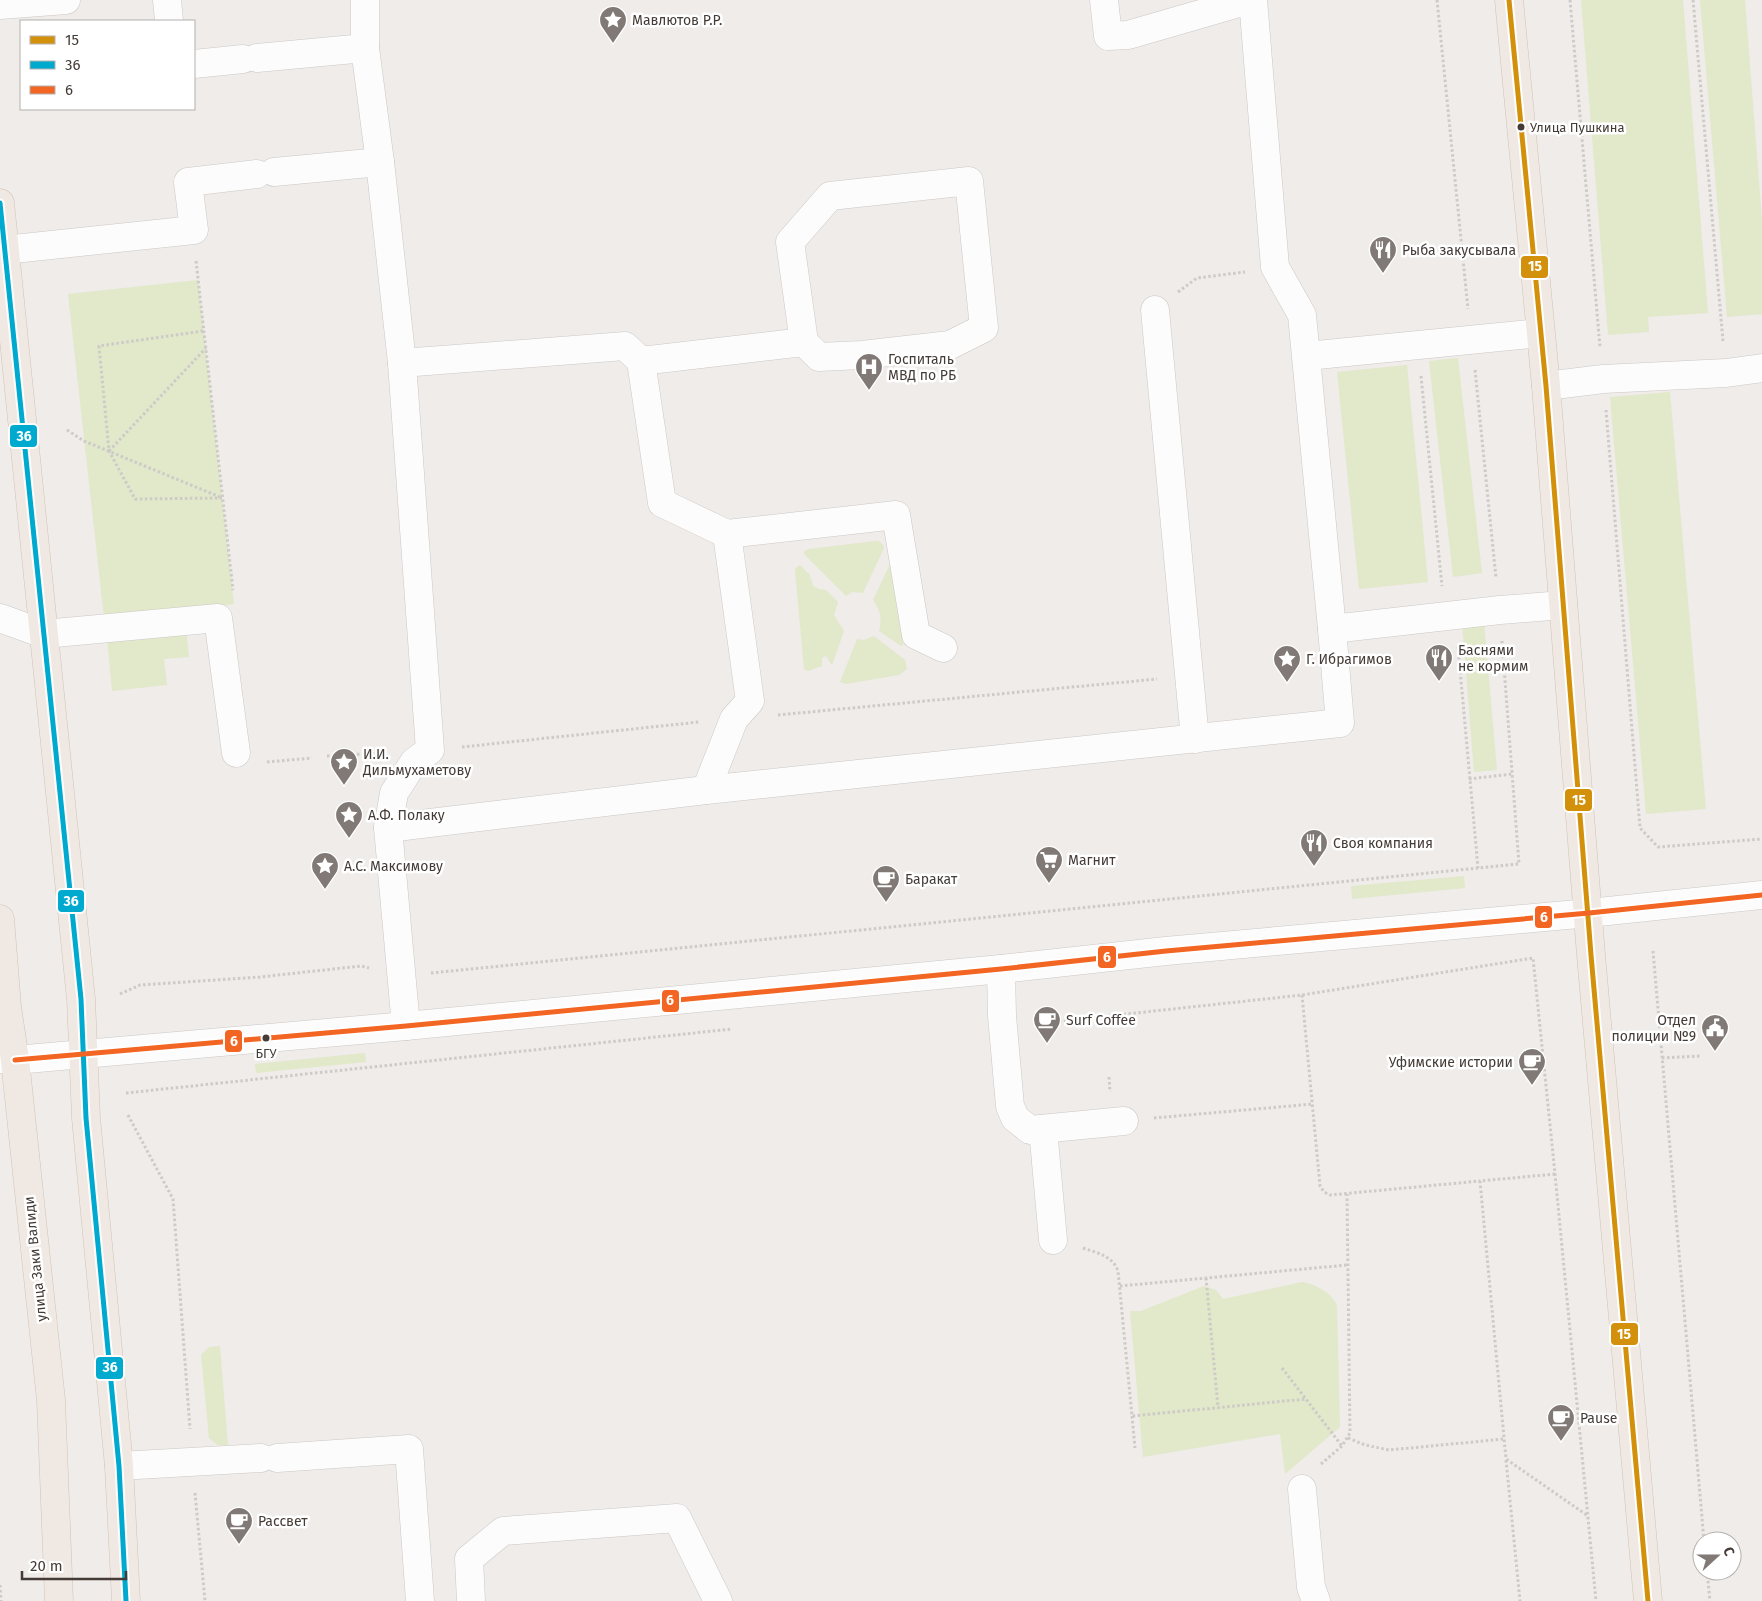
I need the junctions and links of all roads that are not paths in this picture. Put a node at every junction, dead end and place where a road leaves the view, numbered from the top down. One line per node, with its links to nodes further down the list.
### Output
1 (66, 0): 7 (street)
2 (167, 0): 8 (street)
3 (365, 0): 9 (street)
4 (1104, 0): 5 (street)
5 (1251, 0): 17 (street)
6 (1508, 0): 15 (main road)
7 (0, 5)
8 (170, 20)
9 (365, 48): 10 (street); 11 (street)
10 (195, 64)
11 (380, 162): 13 (street); 19 (street)
12 (0, 203): 13 (main road)
13 (4, 250): 26 (main road)
14 (1155, 310): 28 (street)
15 (1540, 333): 17 (street); 21 (main road)
16 (804, 342): 16 (street); 18 (street)
17 (1307, 356): 25 (street)
18 (642, 361): 19 (street); 22 (street)
19 (402, 364): 31 (street)
20 (1762, 368): 21 (street)
21 (1546, 386): 23 (main road)
22 (727, 534): 27 (street); 30 (street)
23 (1563, 606): 25 (street); 33 (main road)
24 (0, 618): 26 (street)
25 (1332, 629): 28 (street)
26 (44, 634): 29 (street); 37 (main road)
27 (943, 648)
28 (1195, 738): 30 (street)
29 (236, 753)
30 (706, 790): 31 (street)
31 (388, 828): 36 (street)
32 (1762, 895): 33 (street)
33 (1589, 913): 35 (street); 50 (main road)
34 (0, 918): 38 (main road, улица Заки Валиди)
35 (1001, 969): 36 (street); 40 (street)
36 (406, 1026): 37 (street)
37 (82, 1054): 38 (street); 42 (main road)
38 (7, 1059): 44 (main road, улица Заки Валиди)
39 (1124, 1121): 40 (street)
40 (1042, 1129): 41 (street)
41 (1053, 1240)
42 (119, 1466): 45 (main road); 46 (street)
43 (1302, 1489): 49 (street)
44 (59, 1601)
45 (126, 1601)
46 (420, 1601)
47 (471, 1601): 48 (street)
48 (718, 1601)
49 (1316, 1601)
50 (1648, 1601)

